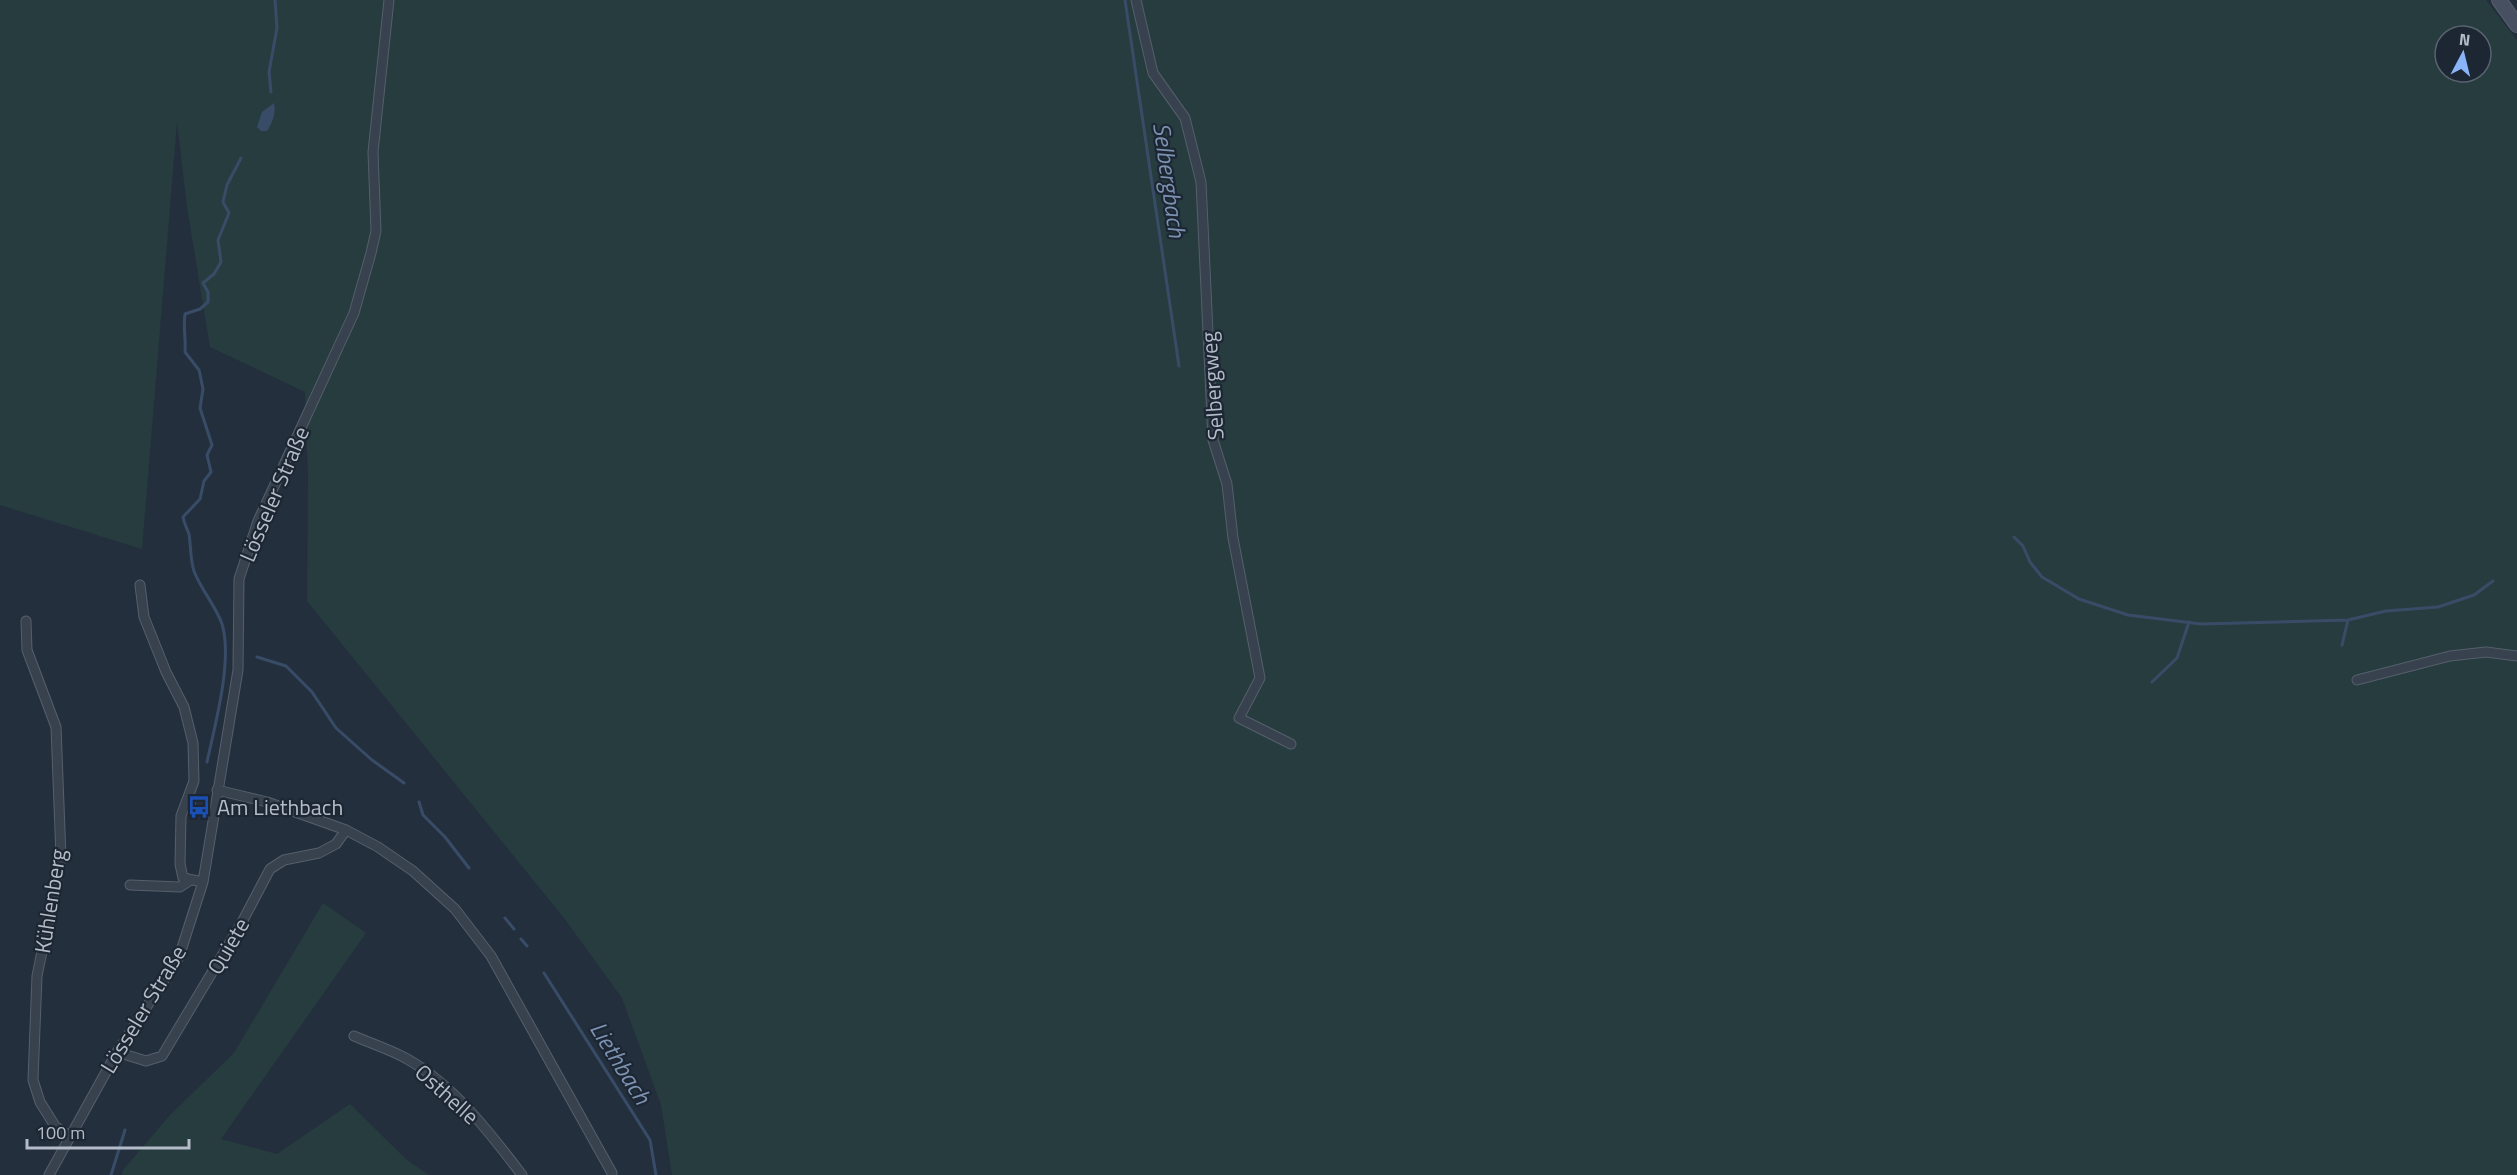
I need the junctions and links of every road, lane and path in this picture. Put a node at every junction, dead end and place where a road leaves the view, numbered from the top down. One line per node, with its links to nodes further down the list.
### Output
1 (388, 0): 10 (street, Lösseler Straße)
2 (1136, 0): 9 (street, Selbergweg)
3 (2499, 0): 4 (main road)
4 (2517, 25)
5 (140, 585): 12 (street)
6 (26, 621): 17 (street, Kühlenberg)
7 (2517, 656): 8 (street)
8 (2357, 680)
9 (1291, 744)
10 (217, 790): 11 (street); 13 (street, Lösseler Straße)
11 (346, 830): 16 (street, Quiete); 18 (street)
12 (189, 881): 13 (street); 14 (street)
13 (203, 882): 16 (street, Lösseler Straße)
14 (130, 885)
15 (354, 1036): 20 (street, Osthelle)
16 (117, 1052): 17 (street, Lösseler Straße)
17 (70, 1137): 19 (street, Lösseler Straße)
18 (612, 1173)
19 (49, 1175)
20 (522, 1175)

